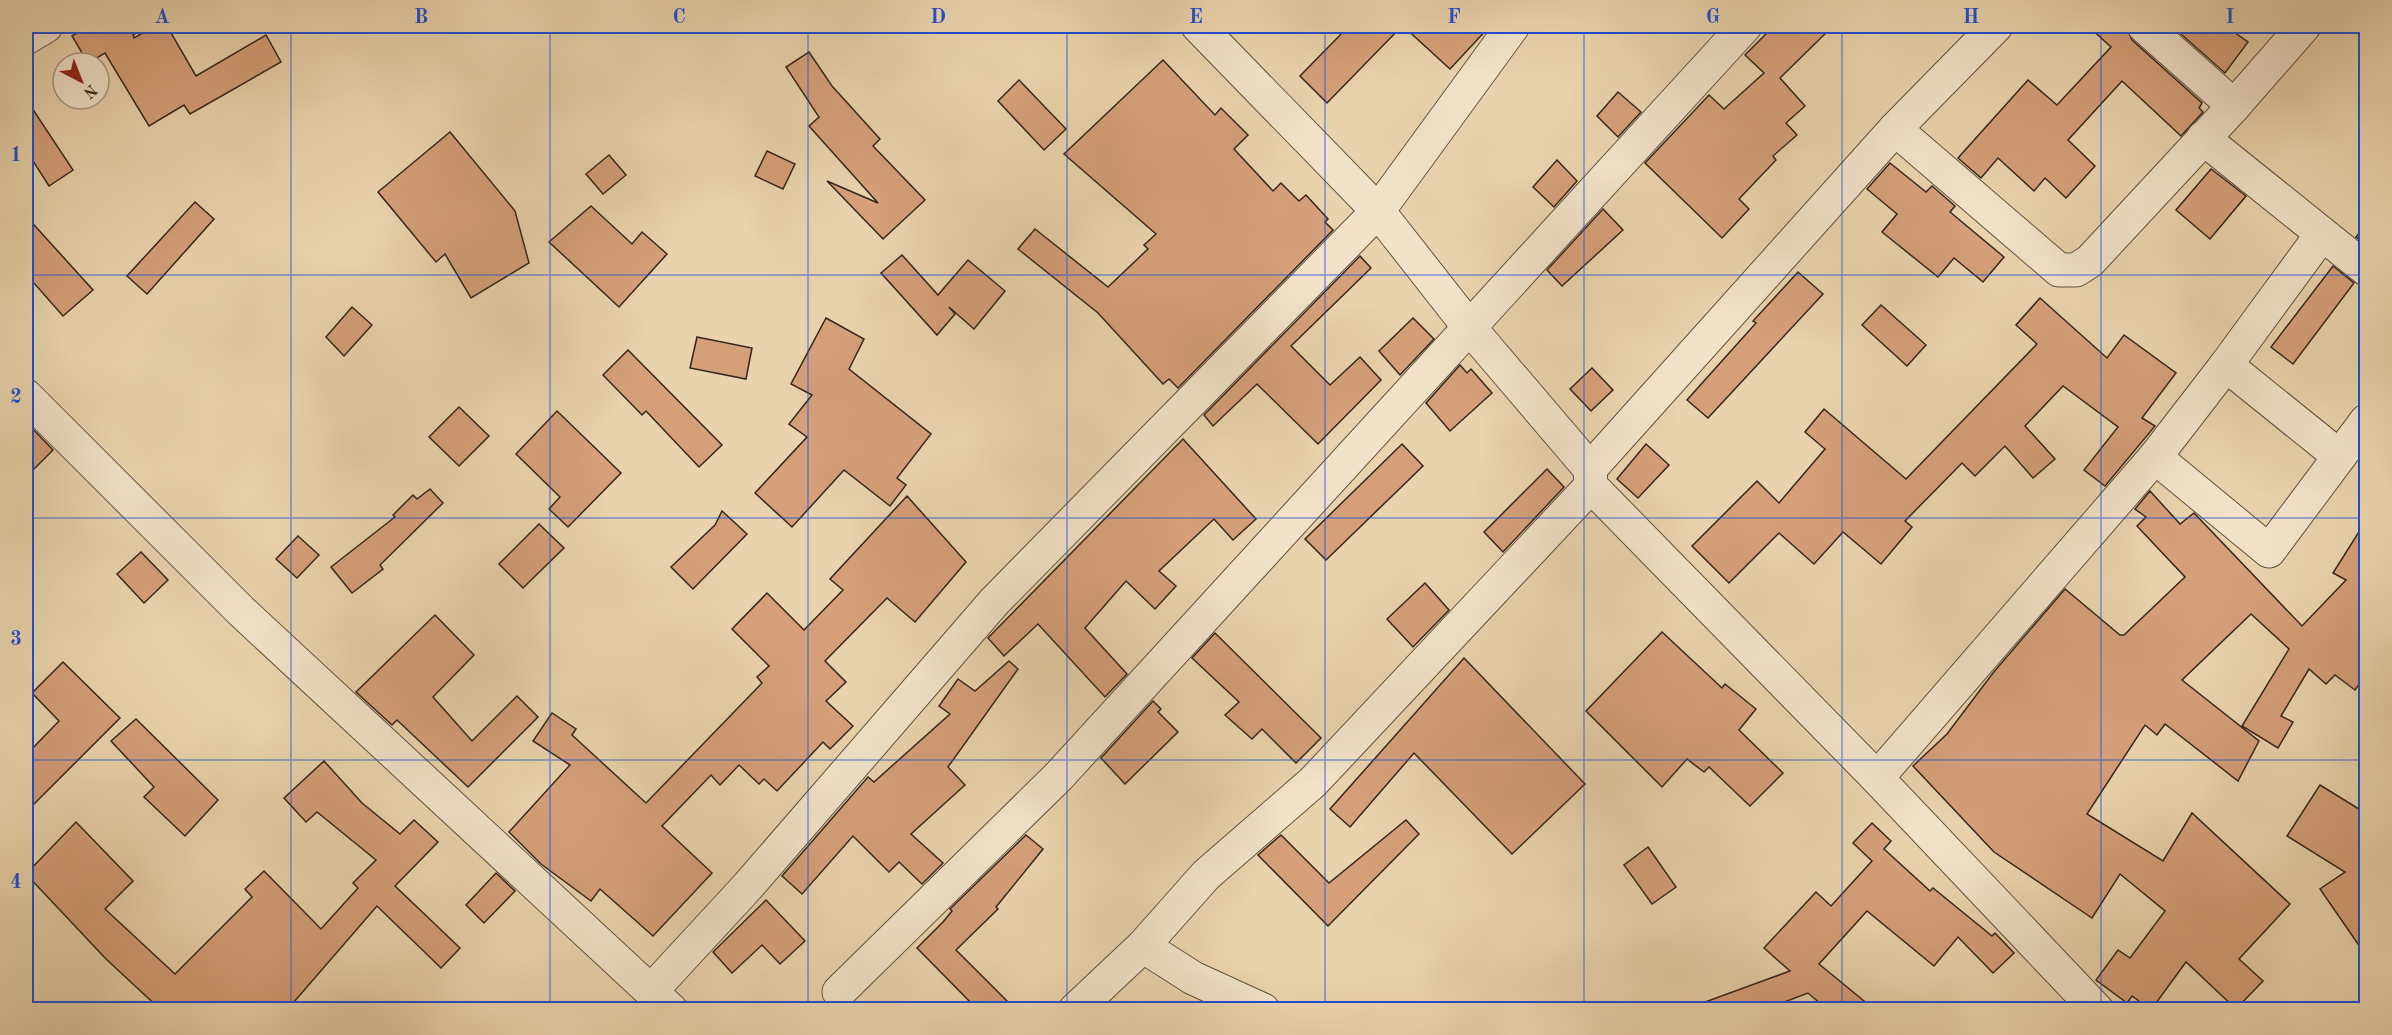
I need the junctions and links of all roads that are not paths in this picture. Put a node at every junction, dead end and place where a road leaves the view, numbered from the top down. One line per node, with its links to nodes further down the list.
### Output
1 (46, 26): 8 (street)
2 (1198, 26): 12 (street)
3 (1513, 26): 12 (street)
4 (1745, 26): 15 (street)
5 (1996, 26): 10 (street)
6 (2144, 26): 9 (street)
7 (2304, 26): 9 (street)
8 (26, 38)
9 (2234, 106): 11 (street)
10 (1895, 129): 11 (street); 21 (street)
11 (2203, 138): 13 (street)
12 (1378, 211): 15 (street); 25 (street)
13 (2322, 234): 14 (street); 16 (street)
14 (2367, 269)
15 (1469, 327): 21 (street); 24 (street)
16 (2226, 365): 19 (street); 20 (street)
17 (26, 396): 25 (street)
18 (2367, 421): 19 (street)
19 (2339, 456): 20 (street)
20 (2155, 457): 22 (street)
21 (1590, 477): 22 (street); 23 (street)
22 (1877, 778): 28 (street)
23 (1143, 946): 26 (street); 27 (street)
24 (839, 992)
25 (662, 1000)
26 (1075, 1010)
27 (1263, 1010)
28 (2097, 1010)

